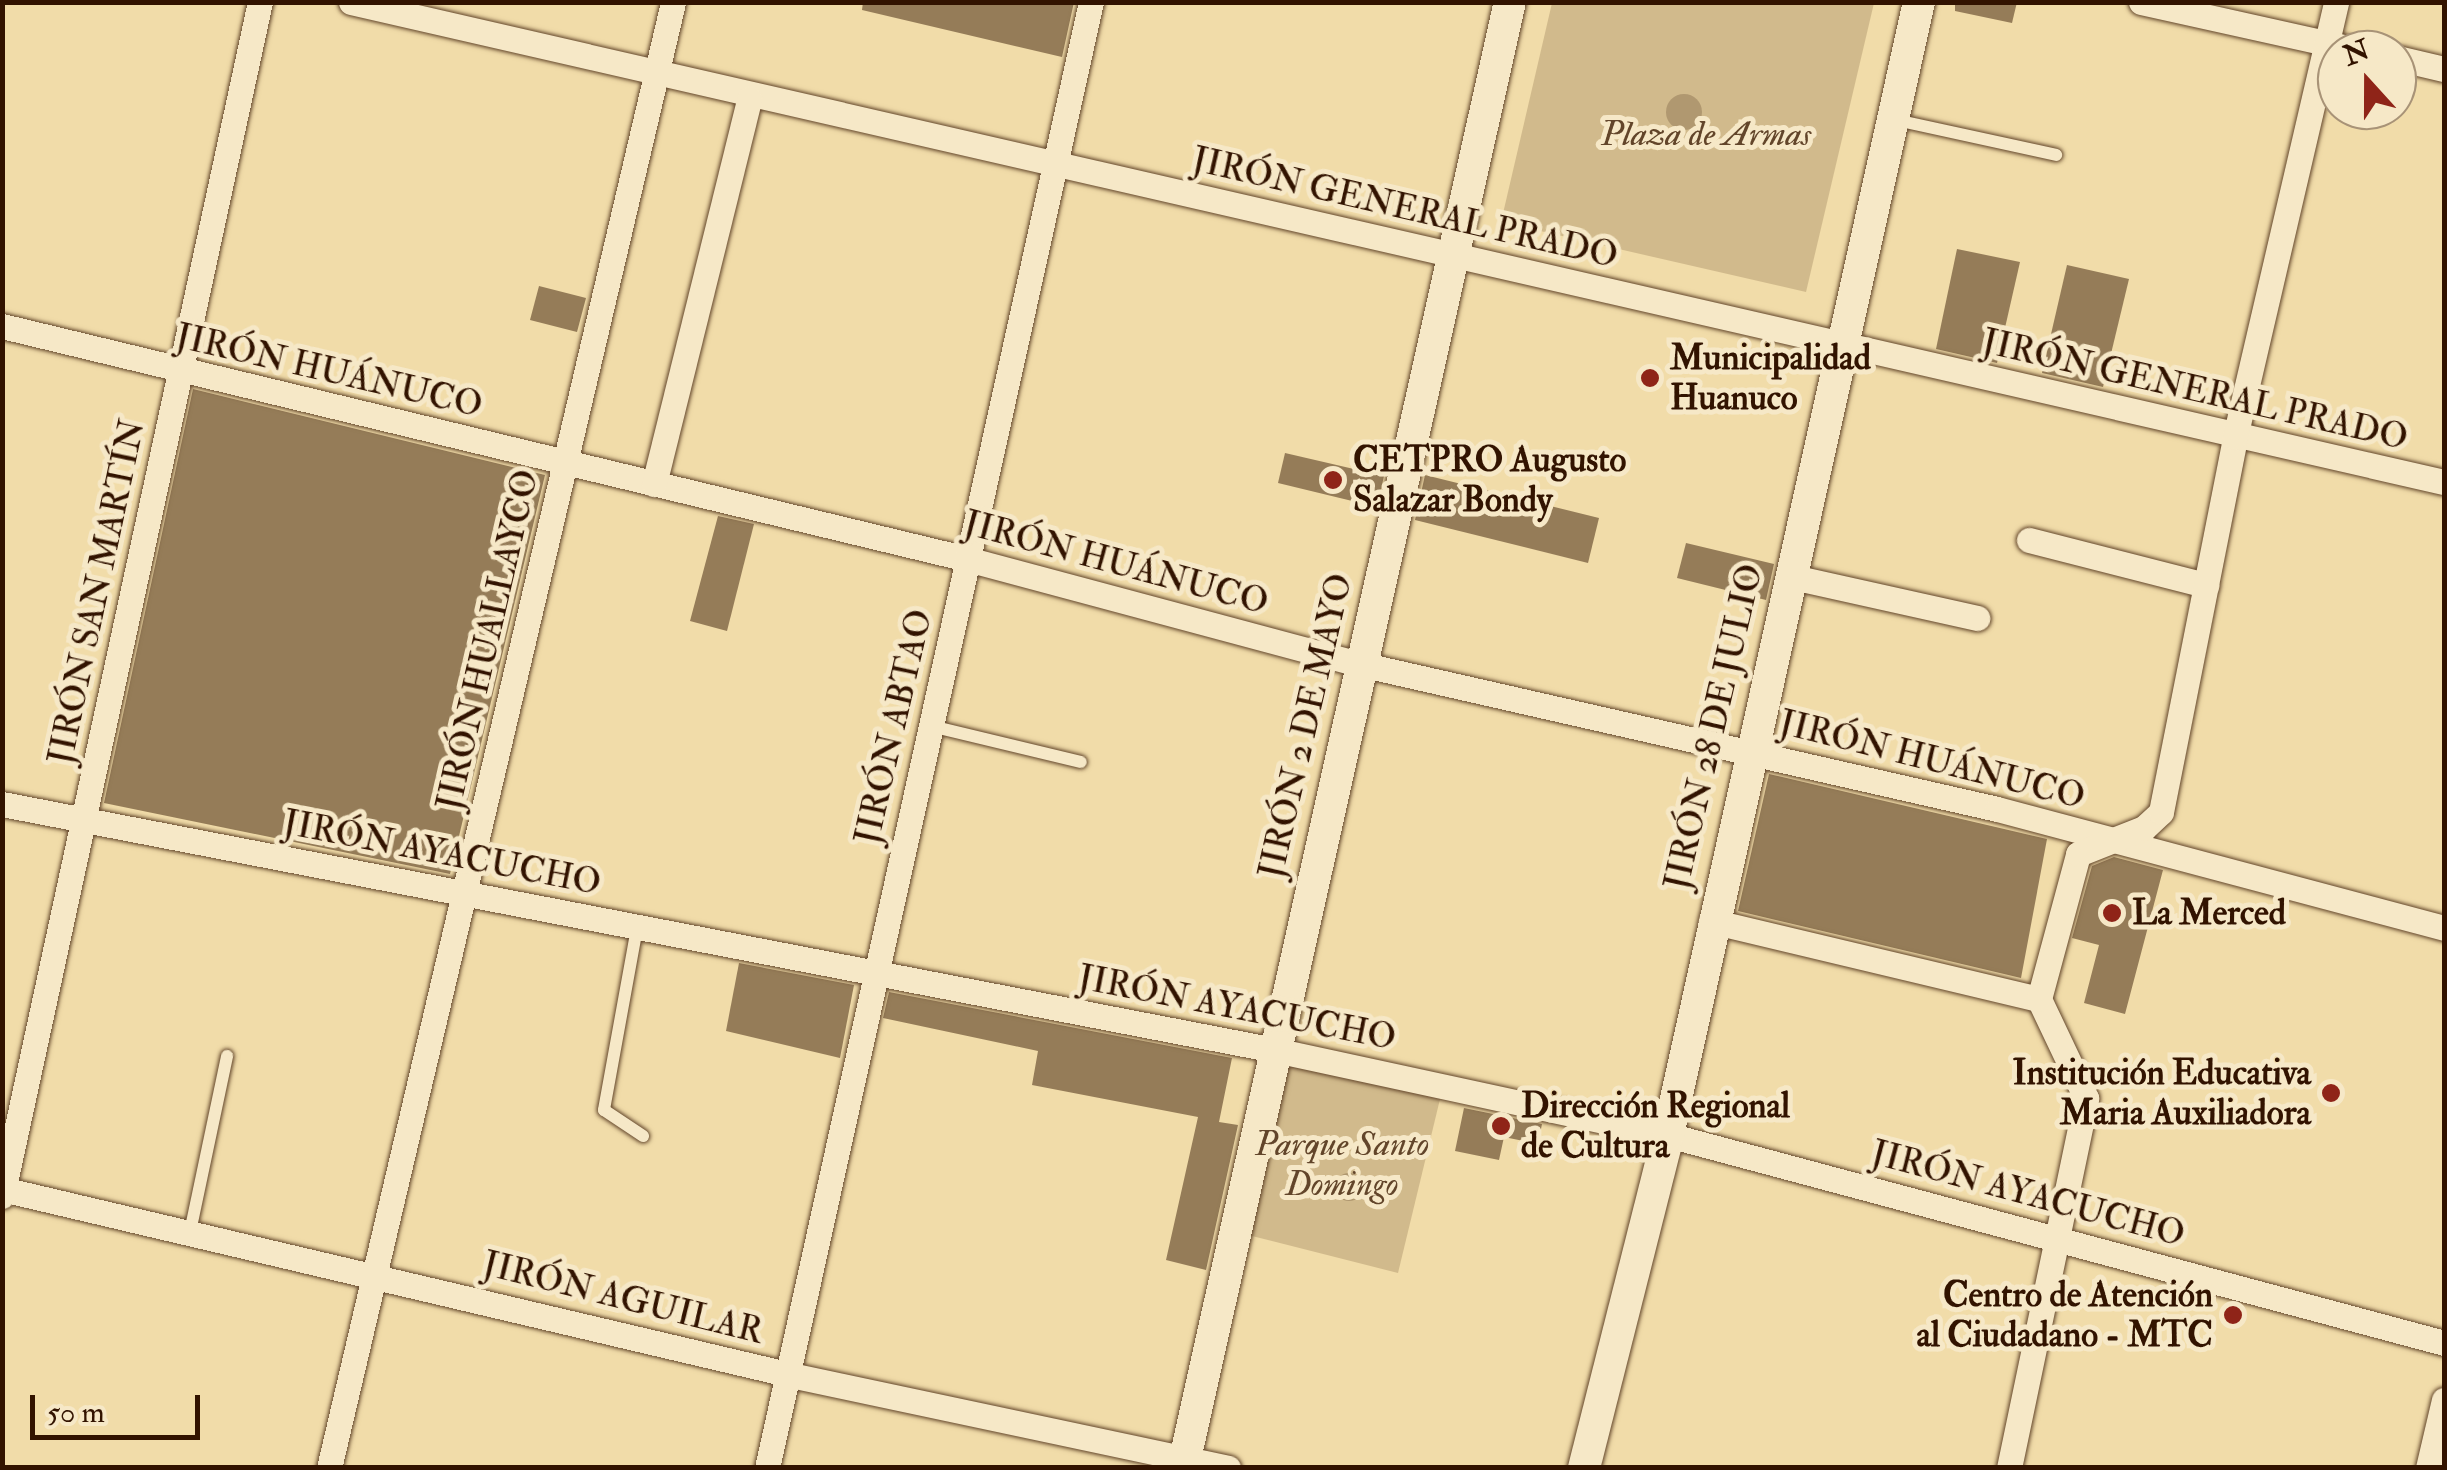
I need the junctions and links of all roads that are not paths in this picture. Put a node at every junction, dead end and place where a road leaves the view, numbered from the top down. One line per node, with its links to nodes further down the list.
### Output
1 (260, 2): 22 (street, JIRÓN SAN MARTÍN)
2 (351, 2): 13 (street, JIRÓN GENERAL PRADO)
3 (673, 2): 13 (street, JIRÓN HUALLAYCO)
4 (1092, 2): 18 (street, JIRÓN ABTAO)
5 (1510, 2): 19 (street, JIRÓN 2 DE MAYO)
6 (1920, 2): 16 (street, JIRÓN 28 DE JULIO)
7 (2141, 2): 10 (street)
8 (2336, 2): 9 (street)
9 (2329, 30)
10 (2317, 41)
11 (2417, 63): 12 (street)
12 (2444, 69)
13 (658, 76): 15 (street, JIRÓN GENERAL PRADO); 24 (street, JIRÓN HUALLAYCO)
14 (2317, 82): 23 (street)
15 (748, 98): 18 (street, JIRÓN GENERAL PRADO); 26 (street)
16 (1893, 119): 17 (lane); 21 (street, JIRÓN 28 DE JULIO)
17 (2056, 155)
18 (1053, 168): 19 (street, JIRÓN GENERAL PRADO); 28 (street, JIRÓN ABTAO)
19 (1453, 251): 21 (street, JIRÓN GENERAL PRADO); 32 (street, JIRÓN 2 DE MAYO)
20 (2, 326): 22 (street, JIRÓN HUÁNUCO)
21 (1842, 346): 23 (street, JIRÓN GENERAL PRADO); 29 (street, JIRÓN 28 DE JULIO)
22 (180, 372): 24 (street, JIRÓN HUÁNUCO); 37 (street, JIRÓN SAN MARTÍN)
23 (2236, 437): 25 (street, JIRÓN GENERAL PRADO); 30 (street)
24 (565, 462): 26 (street, JIRÓN HUÁNUCO); 39 (street, JIRÓN HUALLAYCO)
25 (2444, 482)
26 (654, 484): 28 (street, JIRÓN HUÁNUCO)
27 (2029, 540): 30 (street)
28 (967, 559): 32 (street, JIRÓN HUÁNUCO); 33 (street, JIRÓN ABTAO)
29 (1788, 576): 31 (street); 34 (street, JIRÓN 28 DE JULIO)
30 (2206, 585): 38 (street)
31 (1977, 618)
32 (1360, 664): 34 (street, JIRÓN HUÁNUCO); 45 (street, JIRÓN 2 DE MAYO)
33 (930, 726): 35 (lane); 43 (street, JIRÓN ABTAO)
34 (1749, 750): 38 (street, JIRÓN HUÁNUCO); 40 (street, JIRÓN 28 DE JULIO)
35 (1082, 762)
36 (2, 804): 37 (street, JIRÓN AYACUCHO)
37 (84, 819): 39 (street, JIRÓN AYACUCHO); 49 (street, JIRÓN SAN MARTÍN)
38 (2107, 841): 42 (street, JIRÓN HUÁNUCO); 44 (street)
39 (466, 892): 41 (street, JIRÓN AYACUCHO); 52 (street, JIRÓN HUALLAYCO)
40 (1711, 921): 44 (street); 48 (street, JIRÓN 28 DE JULIO)
41 (638, 928): 43 (street, JIRÓN AYACUCHO); 47 (lane)
42 (2444, 928)
43 (874, 972): 45 (street, JIRÓN AYACUCHO); 54 (street, JIRÓN ABTAO)
44 (2038, 1000): 51 (street)
45 (1275, 1050): 48 (street, JIRÓN AYACUCHO); 56 (street, JIRÓN 2 DE MAYO)
46 (227, 1056): 50 (lane)
47 (643, 1136)
48 (1668, 1136): 51 (street, JIRÓN AYACUCHO); 60 (street, JIRÓN 28 DE JULIO)
49 (3, 1192): 50 (street, JIRÓN AGUILAR)
50 (190, 1232): 52 (street, JIRÓN AGUILAR)
51 (2058, 1238): 53 (street, JIRÓN AYACUCHO); 61 (street)
52 (378, 1275): 54 (street, JIRÓN AGUILAR); 57 (street, JIRÓN HUALLAYCO)
53 (2444, 1343)
54 (792, 1375): 56 (street, JIRÓN AGUILAR); 58 (street, JIRÓN ABTAO)
55 (2444, 1400): 62 (street)
56 (1184, 1462): 59 (street, JIRÓN AGUILAR)
57 (329, 1468)
58 (767, 1468)
59 (1228, 1468)
60 (1584, 1468)
61 (2009, 1468)
62 (2428, 1468)

